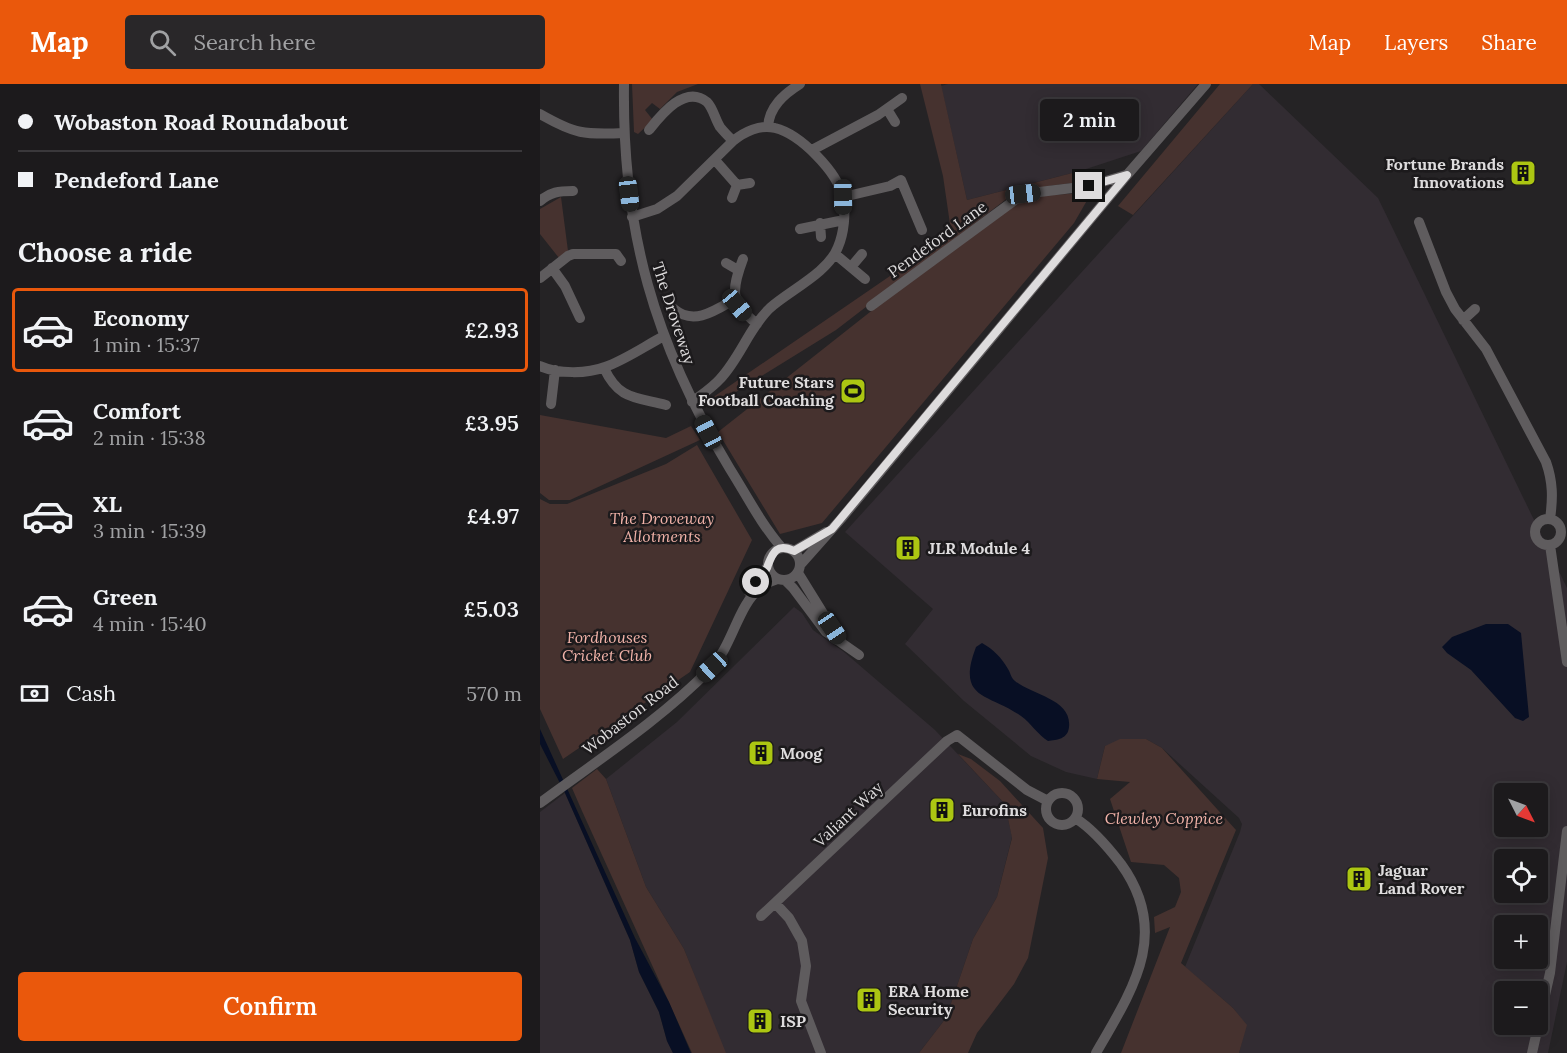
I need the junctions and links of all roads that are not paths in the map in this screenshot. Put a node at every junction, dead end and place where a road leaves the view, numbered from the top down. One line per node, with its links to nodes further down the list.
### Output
1 (776, 84): 5 (street)
2 (800, 84): 5 (street)
3 (1206, 84): 18 (street)
4 (624, 87): 14 (street, The Droveway)
5 (783, 95): 12 (street)
6 (902, 98): 8 (street)
7 (650, 110): 10 (street)
8 (887, 110): 11 (street); 16 (street)
9 (540, 114): 14 (street)
10 (659, 117): 13 (street); 15 (street)
11 (895, 122)
12 (768, 127): 15 (street); 16 (street)
13 (649, 130)
14 (624, 133): 25 (street, The Droveway)
15 (733, 141): 17 (street)
16 (812, 150): 22 (street)
17 (715, 160): 20 (street); 25 (street)
18 (1127, 175): 43 (street, Pendeford Lane); 57 (street)
19 (750, 183): 20 (street)
20 (737, 185): 23 (street)
21 (573, 191): 24 (street)
22 (843, 197): 26 (street); 30 (street)
23 (732, 198)
24 (540, 201)
25 (632, 217): 49 (street, The Droveway)
26 (844, 220): 28 (street); 32 (street)
27 (1419, 222): 47 (street)
28 (820, 224): 29 (street); 31 (street)
29 (800, 229)
30 (922, 230)
31 (821, 237)
32 (835, 254): 37 (street); 48 (street)
33 (862, 254): 37 (street)
34 (743, 259): 39 (street)
35 (621, 261): 38 (street)
36 (726, 263): 39 (street)
37 (851, 267): 41 (street)
38 (552, 268): 40 (street); 46 (street)
39 (738, 270): 42 (street)
40 (540, 278)
41 (865, 279)
42 (735, 299): 45 (street); 48 (street)
43 (871, 306)
44 (1475, 309): 47 (street)
45 (677, 316)
46 (580, 318)
47 (1463, 320): 56 (street)
48 (757, 324): 53 (street)
49 (664, 336): 51 (street); 53 (street, The Droveway)
50 (540, 366): 52 (street)
51 (604, 368): 52 (street); 55 (street)
52 (555, 370): 54 (street)
53 (692, 402): 59 (street, The Droveway)
54 (551, 404)
55 (666, 405)
56 (1550, 519): 58 (street); 58 (street)
57 (832, 529): 59 (street); 61 (street)
58 (1550, 545): 66 (street)
59 (783, 551): 60 (street); 61 (street)
60 (768, 566): 62 (street); 63 (street, Wobaston Road)
61 (799, 568): 62 (street); 64 (street)
62 (781, 580): 63 (street, Wobaston Road); 64 (street)
63 (729, 642): 68 (street, Wobaston Road)
64 (842, 644): 65 (street)
65 (858, 655)
66 (1567, 662)
67 (1048, 801): 69 (street); 69 (street); 71 (street, Valiant Way)
68 (540, 802)
69 (1075, 818): 74 (street)
70 (1567, 831): 75 (street)
71 (775, 903): 72 (street, Valiant Way); 73 (street)
72 (761, 916)
73 (821, 1053)
74 (1096, 1053)
75 (1532, 1053)

